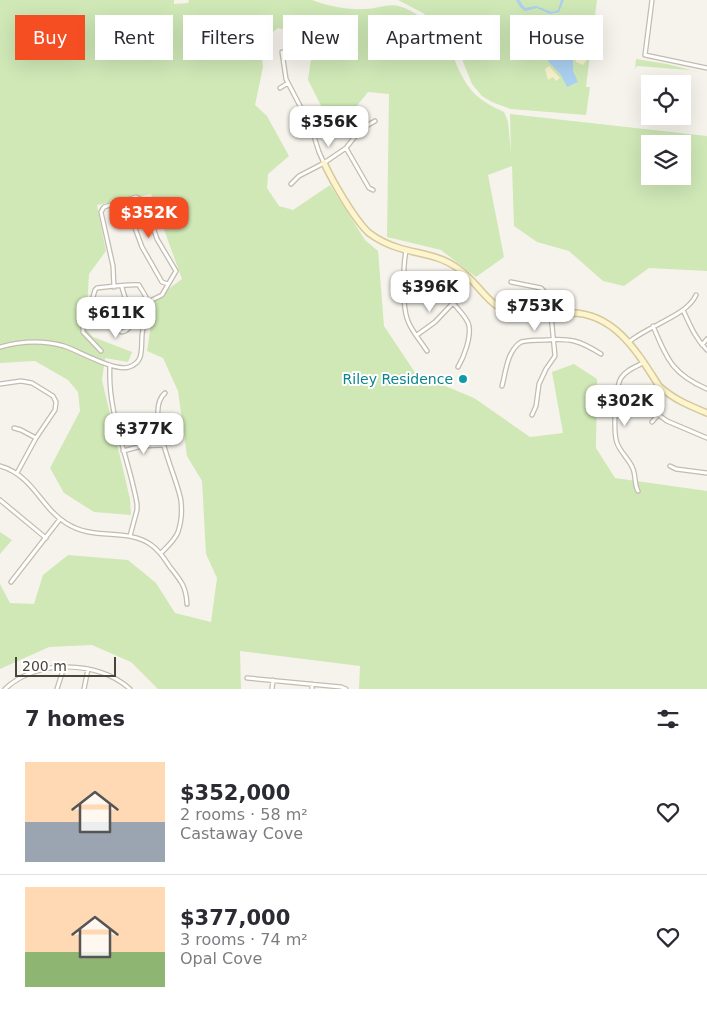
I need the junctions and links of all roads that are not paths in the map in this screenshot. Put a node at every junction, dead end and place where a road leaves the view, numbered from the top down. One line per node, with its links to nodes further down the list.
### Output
1 (652, 0): 3 (street)
2 (282, 52): 4 (street)
3 (707, 68)
4 (288, 83): 5 (street); 7 (street)
5 (280, 88)
6 (375, 121): 9 (street)
7 (310, 124): 8 (street); 10 (street)
8 (299, 130)
9 (346, 148): 10 (street); 12 (street)
10 (324, 163): 11 (street); 14 (street)
11 (291, 184)
12 (373, 190)
13 (126, 201): 17 (street); 17 (street); 18 (street)
14 (406, 250): 15 (street); 24 (street)
15 (405, 280): 22 (street); 27 (street)
16 (511, 282): 24 (street)
17 (168, 284): 21 (street)
18 (114, 287): 19 (street); 25 (street)
19 (122, 287): 21 (street); 25 (street)
20 (696, 295): 23 (street)
21 (148, 302): 38 (street)
22 (453, 303): 27 (street); 39 (street)
23 (683, 310): 26 (street); 31 (street)
24 (551, 315): 29 (street); 30 (street)
25 (90, 316): 34 (street)
26 (653, 326): 30 (street); 42 (street)
27 (416, 335): 35 (street)
28 (707, 339): 31 (street)
29 (552, 340): 36 (street); 41 (street); 46 (street)
30 (629, 342): 37 (street)
31 (702, 344): 33 (street)
32 (0, 347): 38 (street)
33 (707, 350)
34 (101, 351)
35 (427, 351)
36 (601, 354)
37 (643, 363): 45 (street); 58 (street)
38 (110, 365): 53 (street)
39 (458, 367)
40 (0, 384): 50 (street)
41 (502, 386)
42 (707, 389)
43 (165, 393): 52 (street)
44 (641, 402): 47 (street)
45 (707, 413)
46 (532, 415)
47 (658, 415): 48 (street); 51 (street)
48 (652, 422)
49 (14, 428): 50 (street)
50 (36, 438): 56 (street)
51 (707, 438)
52 (164, 445): 53 (street); 63 (street)
53 (123, 451): 61 (street)
54 (0, 466): 56 (street)
55 (670, 466): 57 (street)
56 (17, 473): 60 (street)
57 (707, 473)
58 (638, 492)
59 (0, 500): 62 (street)
60 (60, 519): 61 (street); 62 (street)
61 (130, 536): 63 (street)
62 (46, 538): 64 (street)
63 (161, 553): 65 (street)
64 (11, 582)
65 (186, 604)
66 (64, 667): 67 (street); 71 (street); 72 (street)
67 (88, 669): 73 (street); 74 (street)
68 (247, 678): 69 (street)
69 (273, 680): 70 (street); 75 (street)
70 (312, 684): 76 (street); 77 (street)
71 (5, 689)
72 (57, 689)
73 (84, 689)
74 (130, 689)
75 (272, 689)
76 (312, 689)
77 (346, 689)

